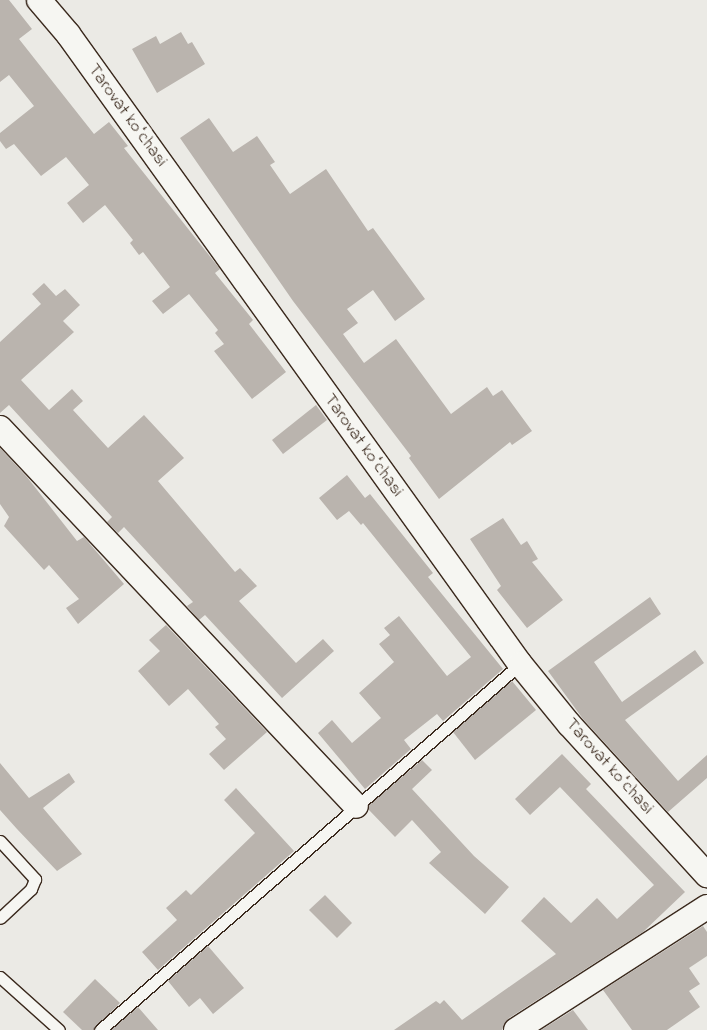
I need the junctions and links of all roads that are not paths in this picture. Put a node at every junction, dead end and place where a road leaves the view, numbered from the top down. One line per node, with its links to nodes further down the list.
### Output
1 (39, 0): 3 (street, Tarovat koʻchasi)
2 (0, 428): 4 (street)
3 (520, 664): 4 (lane); 6 (street, Tarovat koʻchasi)
4 (356, 806): 11 (lane)
5 (0, 841): 8 (lane)
6 (707, 875)
7 (707, 907): 12 (street)
8 (0, 918)
9 (0, 977): 10 (lane)
10 (59, 1030)
11 (100, 1030)
12 (516, 1030)

